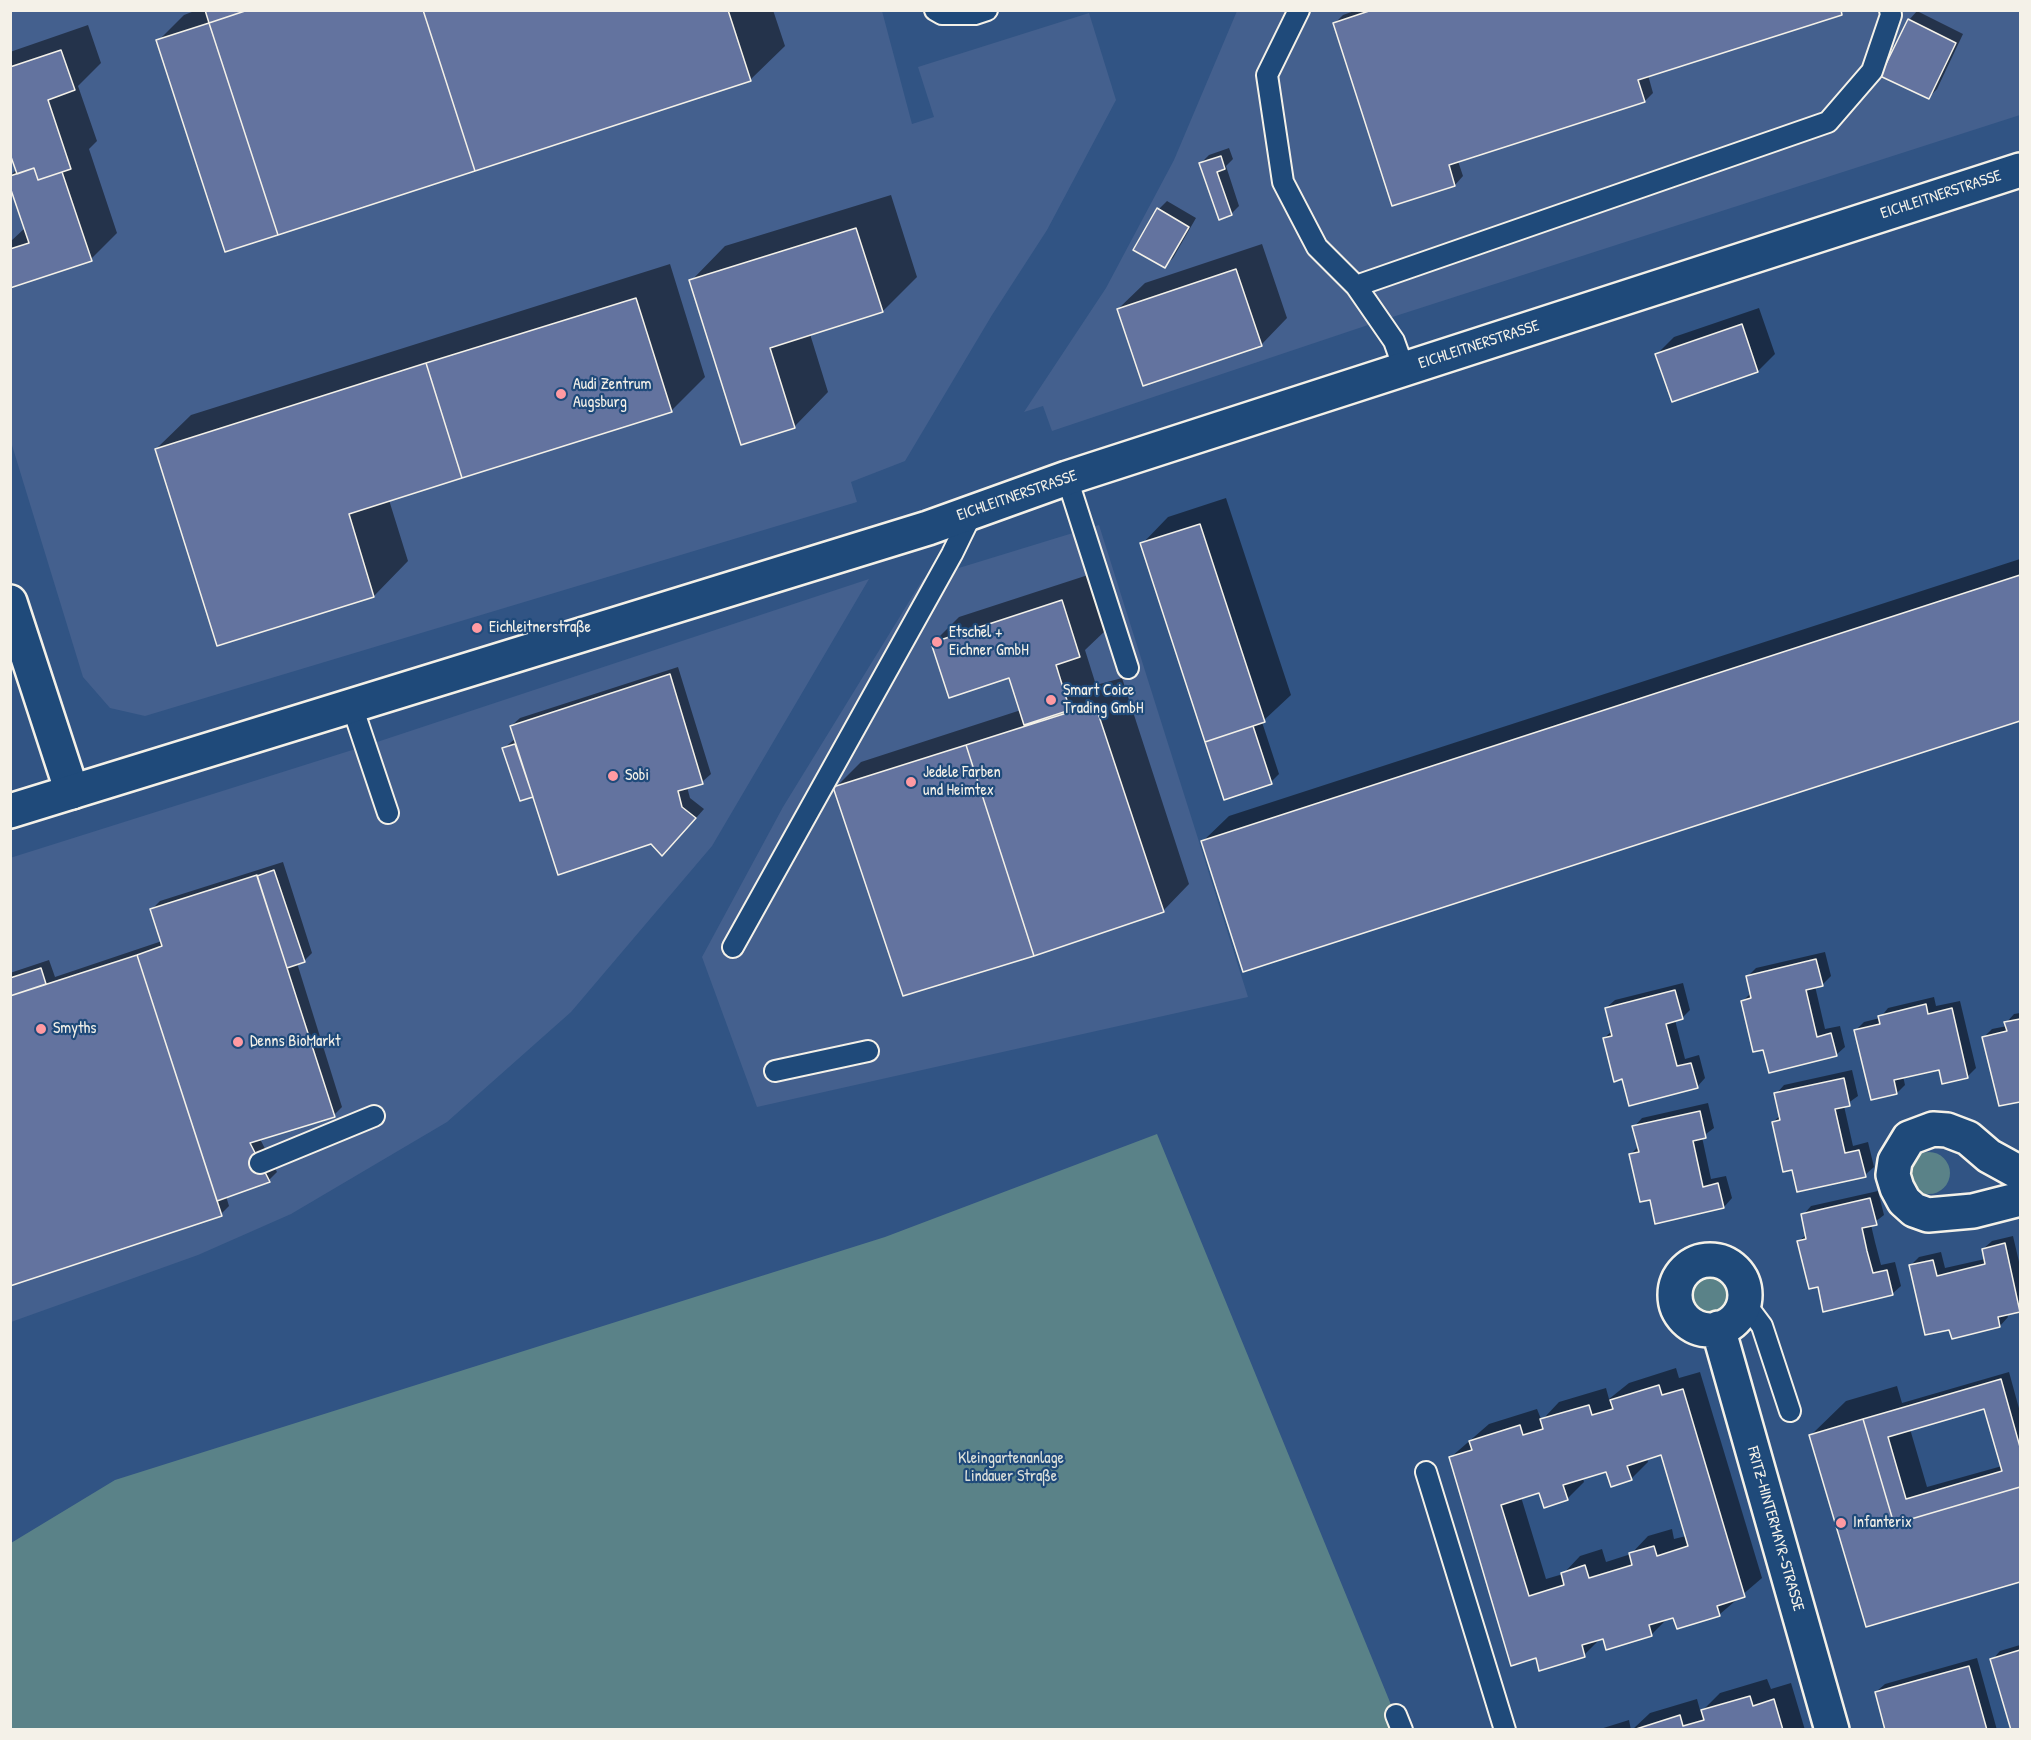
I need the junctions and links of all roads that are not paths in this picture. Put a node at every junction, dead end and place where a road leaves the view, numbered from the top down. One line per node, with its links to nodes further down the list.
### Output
1 (935, 10): 2 (lane)
2 (987, 10)
3 (1299, 10): 6 (lane)
4 (1890, 10): 6 (lane)
5 (2020, 170): 7 (main road, EICHLEITNERSTRASSE)
6 (1356, 286): 7 (lane)
7 (1404, 369): 8 (main road, EICHLEITNERSTRASSE)
8 (1067, 478): 9 (main road, EICHLEITNERSTRASSE); 11 (lane)
9 (973, 511): 12 (main road, EICHLEITNERSTRASSE); 16 (lane)
10 (10, 602): 13 (main road)
11 (1128, 668)
12 (351, 706): 13 (main road, EICHLEITNERSTRASSE); 15 (lane)
13 (72, 792): 14 (main road, EICHLEITNERSTRASSE)
14 (10, 812)
15 (388, 813)
16 (733, 947)
17 (868, 1051): 18 (lane)
18 (775, 1071)
19 (374, 1116): 20 (lane)
20 (260, 1163)
21 (2020, 1173): 22 (main road)
22 (2020, 1199)
23 (1744, 1302): 24 (main road); 24 (main road); 25 (lane)
24 (1718, 1328): 28 (main road, FRITZ-HINTERMAYR-STRASSE)
25 (1790, 1411)
26 (1426, 1472): 27 (lane)
27 (1505, 1730)
28 (1832, 1730)

